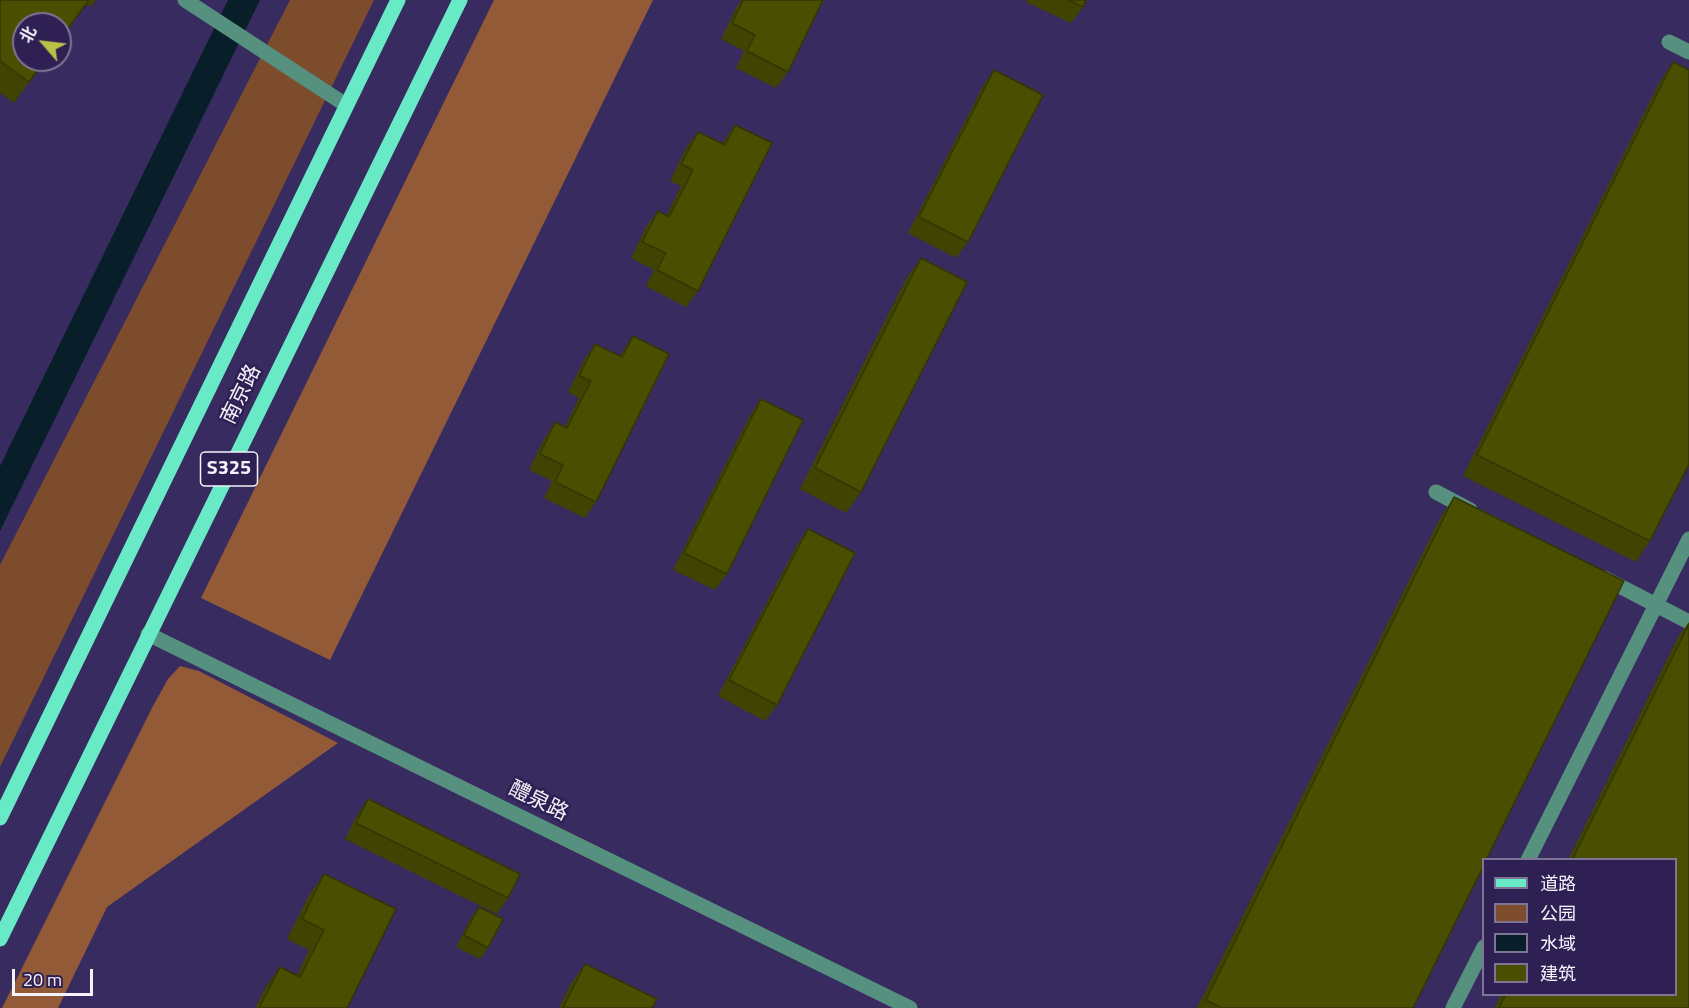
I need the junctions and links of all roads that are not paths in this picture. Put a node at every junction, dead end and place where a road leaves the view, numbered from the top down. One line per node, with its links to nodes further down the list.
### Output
1 (185, 0): 6 (street)
2 (398, 0): 6 (main road, 南京路 / S325)
3 (460, 0): 13 (main road, 南京路 / S325)
4 (1669, 42): 5 (street)
5 (1689, 52)
6 (346, 105): 14 (main road, 南京路 / S325)
7 (1436, 492): 8 (street)
8 (1488, 519)
9 (1689, 539): 11 (street)
10 (1593, 573): 11 (street)
11 (1656, 605): 12 (street); 15 (street)
12 (1689, 622)
13 (148, 634): 16 (main road, 南京路 / S325); 18 (street, 醴泉路)
14 (0, 818)
15 (1529, 858)
16 (0, 939)
17 (1482, 951): 19 (street)
18 (909, 1008)
19 (1453, 1008)

